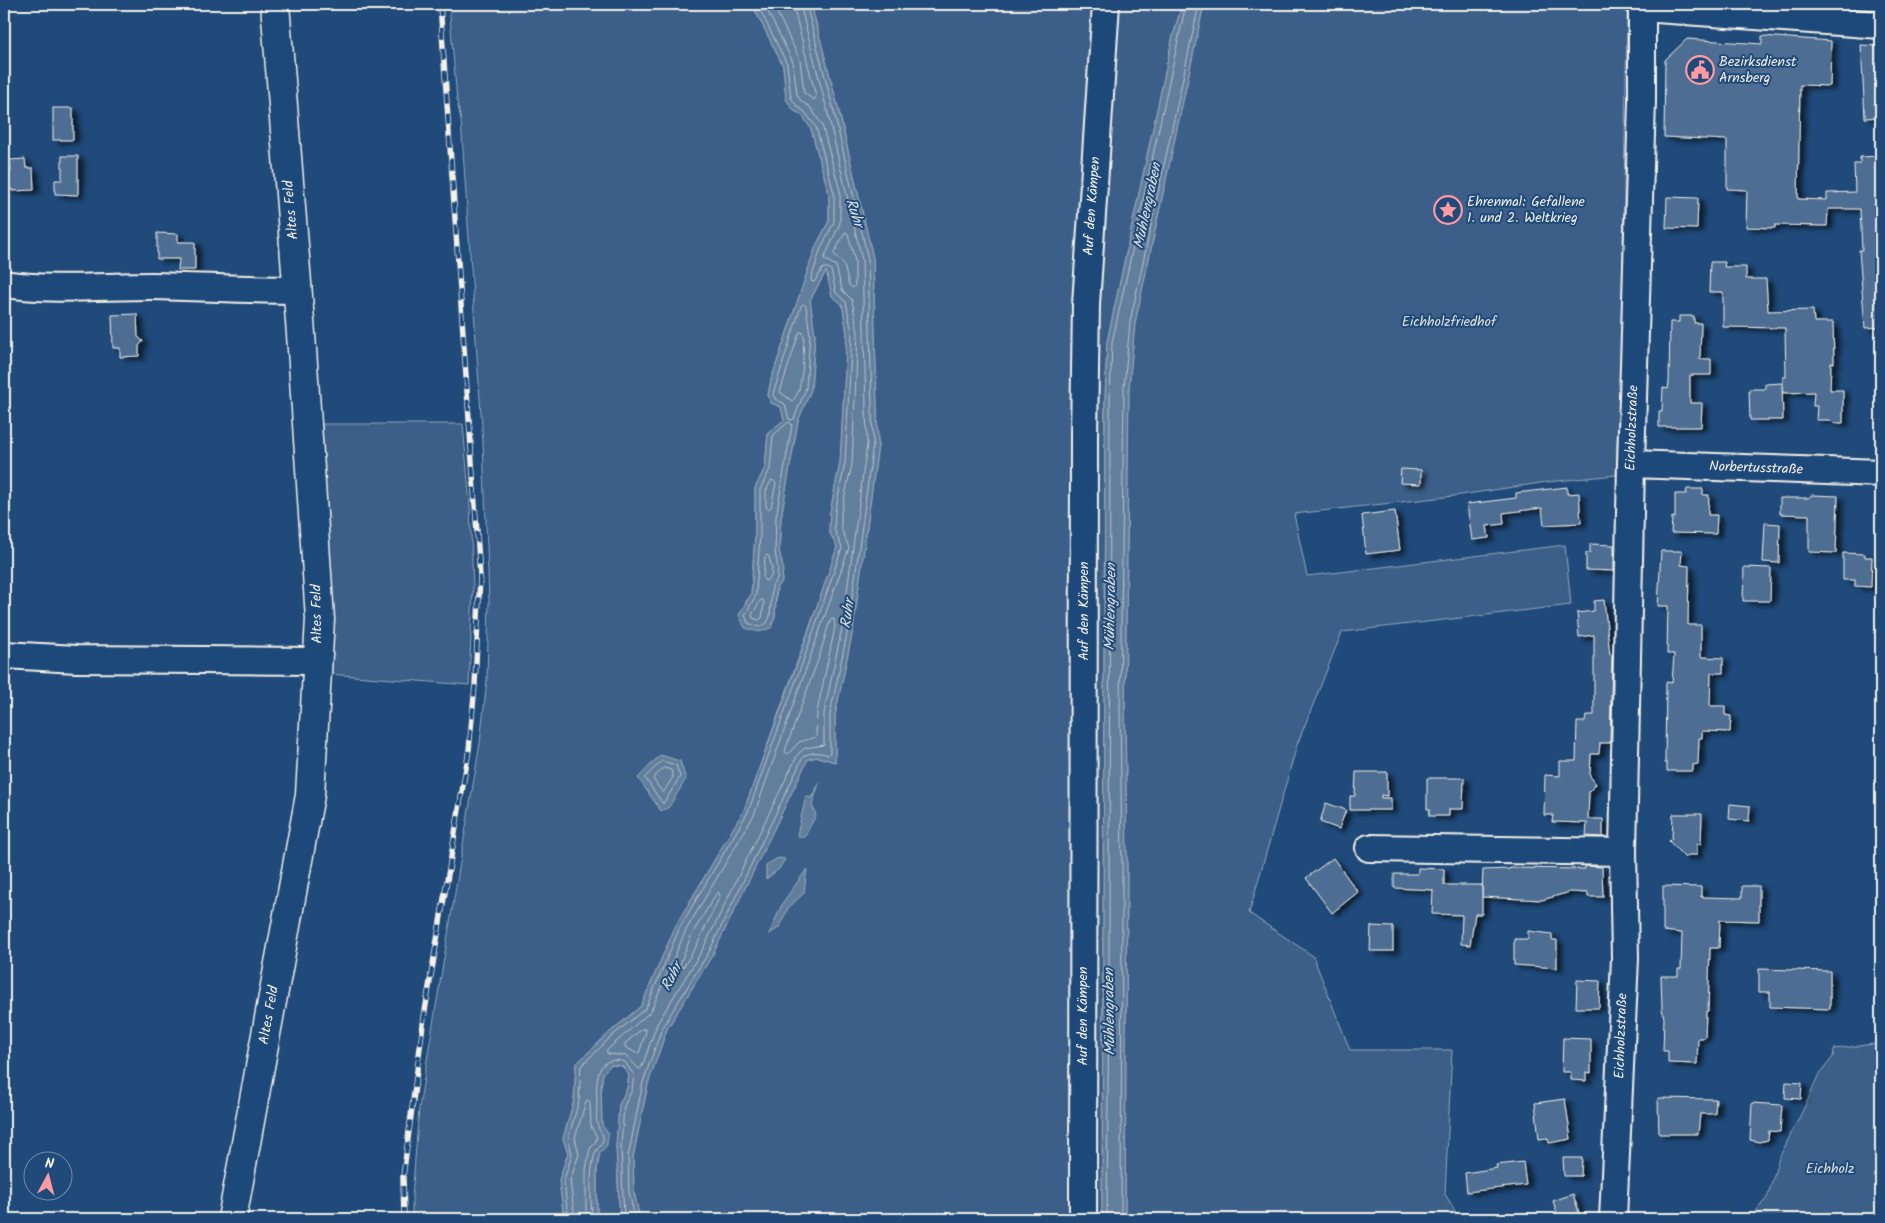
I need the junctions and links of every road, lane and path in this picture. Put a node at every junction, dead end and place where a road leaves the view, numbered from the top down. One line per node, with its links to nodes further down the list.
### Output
1 (275, 4): 7 (main road, Altes Feld)
2 (1106, 4): 15 (street, Auf den Kämpen)
3 (1642, 6): 4 (street); 8 (street, Eichholzstraße)
4 (1804, 12): 5 (street)
5 (1881, 25)
6 (4, 284): 7 (street)
7 (298, 290): 11 (main road, Altes Feld)
8 (1631, 464): 9 (street, Norbertusstraße); 13 (street, Eichholzstraße)
9 (1881, 473)
10 (4, 655): 11 (street)
11 (317, 661): 14 (main road, Altes Feld)
12 (1369, 848): 13 (street)
13 (1623, 852): 16 (street, Eichholzstraße)
14 (232, 1219)
15 (1083, 1219)
16 (1613, 1219)

